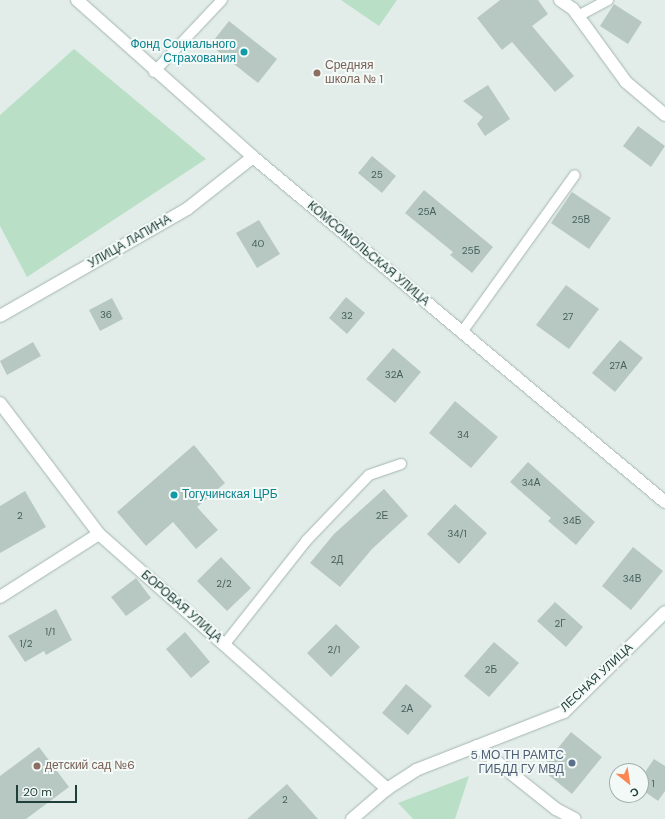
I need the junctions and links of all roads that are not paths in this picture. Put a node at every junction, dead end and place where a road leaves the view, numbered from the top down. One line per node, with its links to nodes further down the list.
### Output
1 (77, 0): 6 (street, КОМСОМОЛЬСКАЯ УЛИЦА)
2 (222, 0): 6 (lane)
3 (560, 0): 5 (street)
4 (608, 0): 5 (lane)
5 (578, 16): 7 (street)
6 (154, 72): 8 (street, КОМСОМОЛЬСКАЯ УЛИЦА)
7 (665, 116)
8 (253, 157): 10 (street, УЛИЦА ЛАПИНА); 11 (street, КОМСОМОЛЬСКАЯ УЛИЦА)
9 (575, 175): 11 (lane)
10 (0, 316)
11 (462, 332): 14 (street, КОМСОМОЛЬСКАЯ УЛИЦА)
12 (0, 403): 15 (street, БОРОВАЯ УЛИЦА)
13 (400, 464): 18 (lane)
14 (665, 502)
15 (99, 534): 16 (street); 18 (street, БОРОВАЯ УЛИЦА)
16 (0, 597)
17 (665, 612): 19 (street, ЛЕСНАЯ УЛИЦА)
18 (224, 645): 20 (street, БОРОВАЯ УЛИЦА)
19 (477, 746): 20 (street, ЛЕСНАЯ УЛИЦА); 22 (street)
20 (387, 789): 21 (street, ЛЕСНАЯ УЛИЦА)
21 (352, 819)
22 (574, 819)

